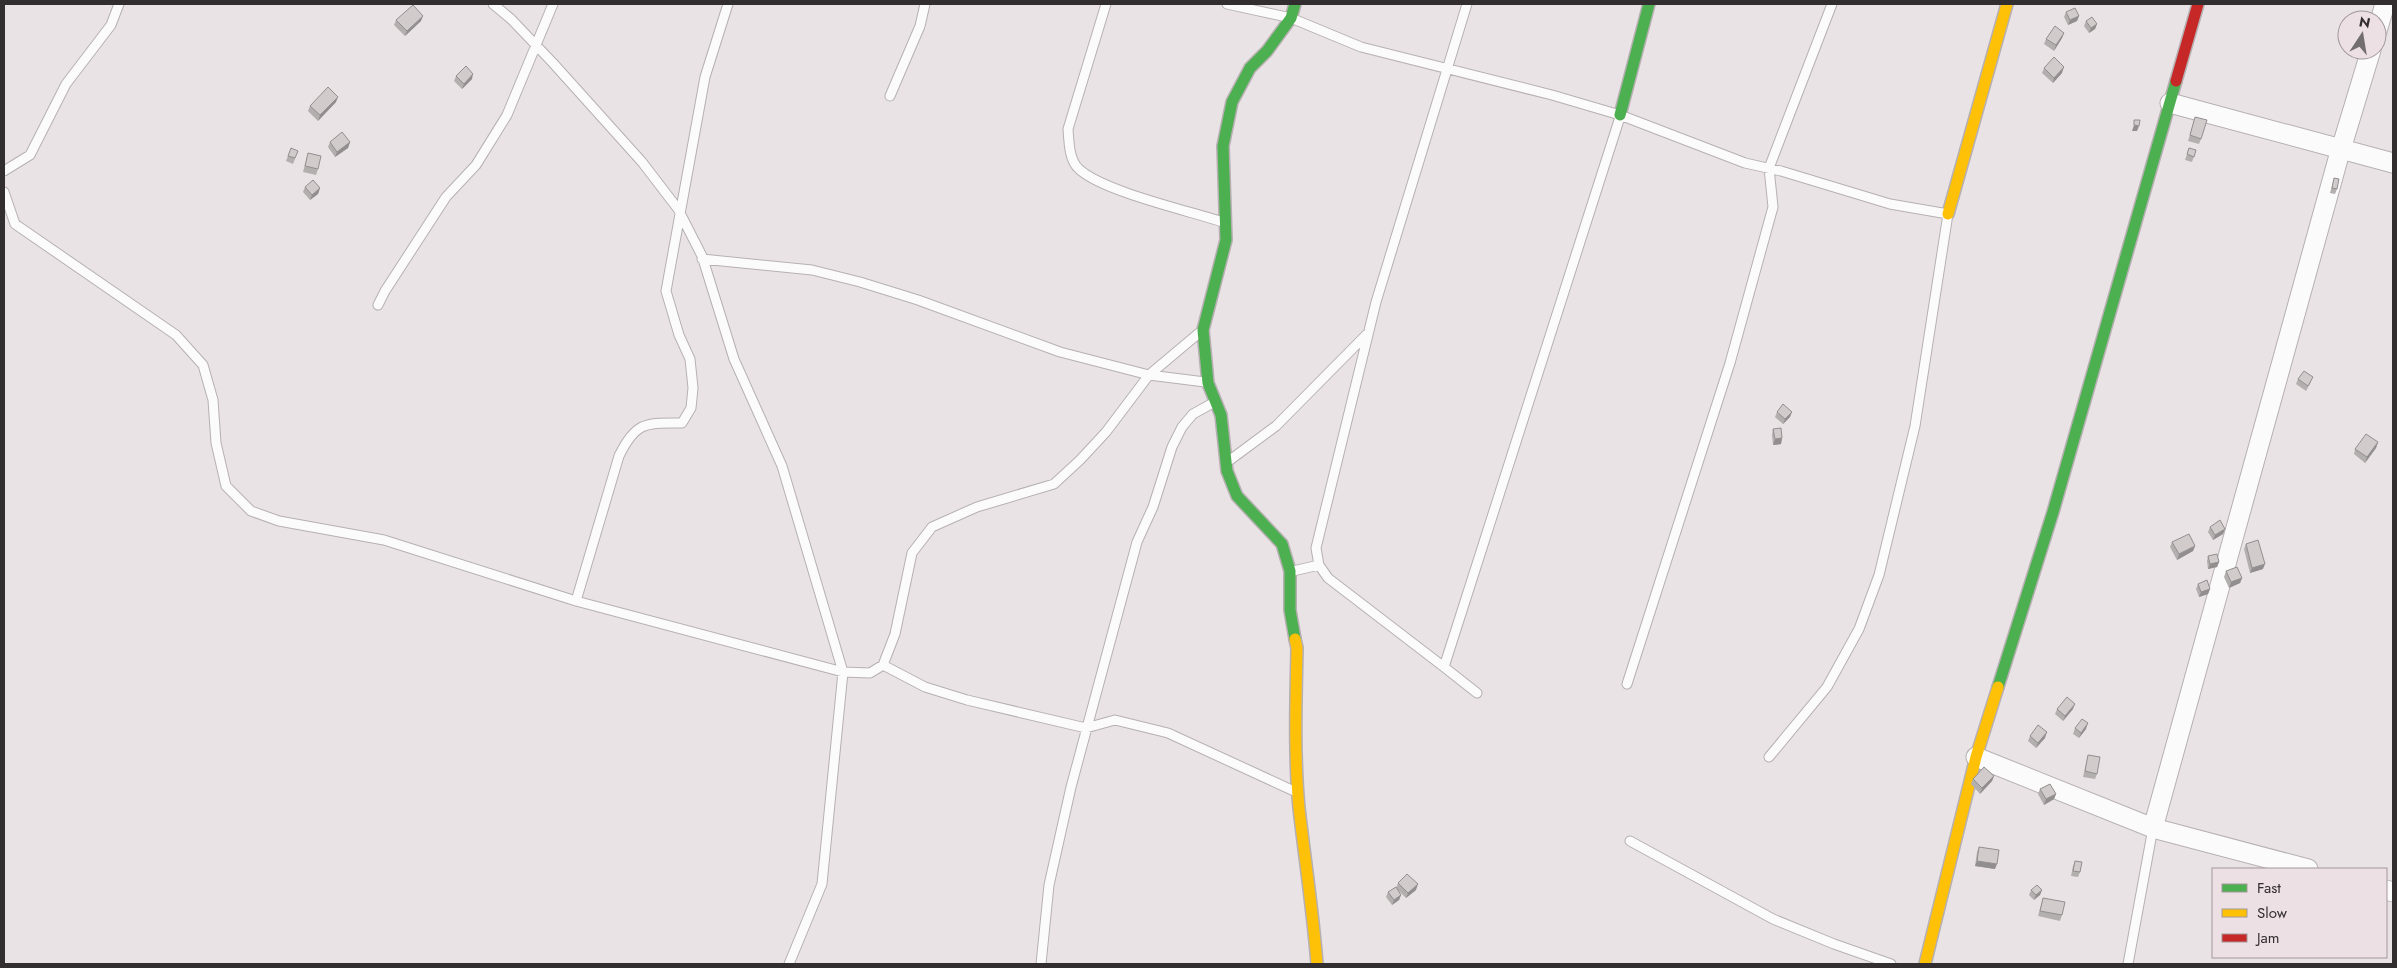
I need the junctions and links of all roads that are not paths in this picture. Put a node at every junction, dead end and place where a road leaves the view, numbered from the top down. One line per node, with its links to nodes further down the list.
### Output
1 (119, 4): 24 (lane)
2 (493, 4): 15 (lane)
3 (553, 4): 15 (lane)
4 (728, 4): 26 (lane)
5 (925, 4): 18 (lane)
6 (1106, 4): 28 (lane)
7 (1227, 4): 14 (lane)
8 (1295, 4): 14 (street)
9 (1467, 4): 17 (lane)
10 (1649, 4): 20 (street)
11 (1832, 4): 23 (lane)
12 (2007, 4): 27 (street)
13 (2198, 4): 19 (street)
14 (1291, 18): 17 (lane); 28 (street)
15 (536, 45): 26 (lane); 30 (lane)
16 (2368, 60): 21 (street)
17 (1448, 69): 20 (lane); 32 (lane)
18 (890, 96)
19 (2170, 103): 21 (street); 46 (street)
20 (1620, 115): 23 (lane); 41 (lane)
21 (2340, 149): 22 (street); 49 (street)
22 (2393, 163)
23 (1769, 168): 27 (lane); 43 (lane)
24 (4, 171)
25 (4, 192): 39 (lane)
26 (680, 213): 29 (lane); 39 (lane)
27 (1948, 214): 47 (lane)
28 (1226, 223): 31 (street)
29 (702, 259): 33 (lane); 42 (lane)
30 (378, 305)
31 (1203, 330): 33 (lane); 34 (street)
32 (1369, 332): 36 (lane); 37 (lane)
33 (1149, 375): 34 (lane); 40 (lane)
34 (1208, 383): 35 (street)
35 (1215, 402): 36 (street); 45 (lane)
36 (1226, 463): 38 (street)
37 (1319, 565): 38 (lane); 41 (lane)
38 (1290, 572): 48 (street)
39 (576, 601): 42 (lane)
40 (883, 665): 42 (lane); 45 (lane)
41 (1444, 667): 44 (lane)
42 (843, 672): 52 (lane)
43 (1626, 684)
44 (1477, 693)
45 (1086, 728): 48 (lane); 53 (lane)
46 (1976, 756): 49 (street); 56 (street)
47 (1769, 757)
48 (1298, 792): 54 (street)
49 (2153, 828): 51 (street); 57 (lane)
50 (1630, 841): 55 (lane)
51 (2304, 868)
52 (789, 964)
53 (1041, 964)
54 (1317, 964)
55 (1891, 964)
56 (1926, 964)
57 (2128, 964)

